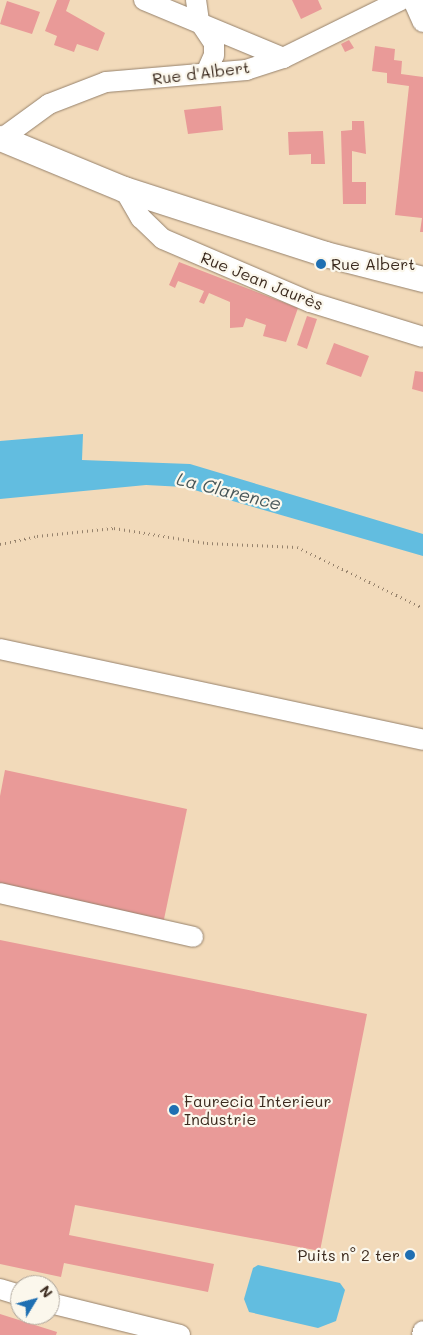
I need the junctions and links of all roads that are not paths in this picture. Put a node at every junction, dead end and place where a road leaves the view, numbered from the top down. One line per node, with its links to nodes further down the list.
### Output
1 (144, 0): 5 (street)
2 (196, 0): 5 (street)
3 (402, 0): 7 (street, Rue d'Albert)
4 (413, 0): 6 (street)
5 (199, 21): 7 (street); 8 (street)
6 (423, 22)
7 (283, 58): 8 (street, Rue d'Albert)
8 (206, 73): 9 (street, Rue d'Albert)
9 (1, 139): 10 (main road)
10 (124, 189): 11 (main road); 12 (street, Rue Jean Jaurès)
11 (423, 280)
12 (423, 337)
13 (0, 649): 14 (street)
14 (423, 740)
15 (0, 893): 16 (street)
16 (193, 938)
17 (60, 1305): 19 (street)
18 (423, 1331): 20 (street)
19 (180, 1335)
20 (422, 1335)

